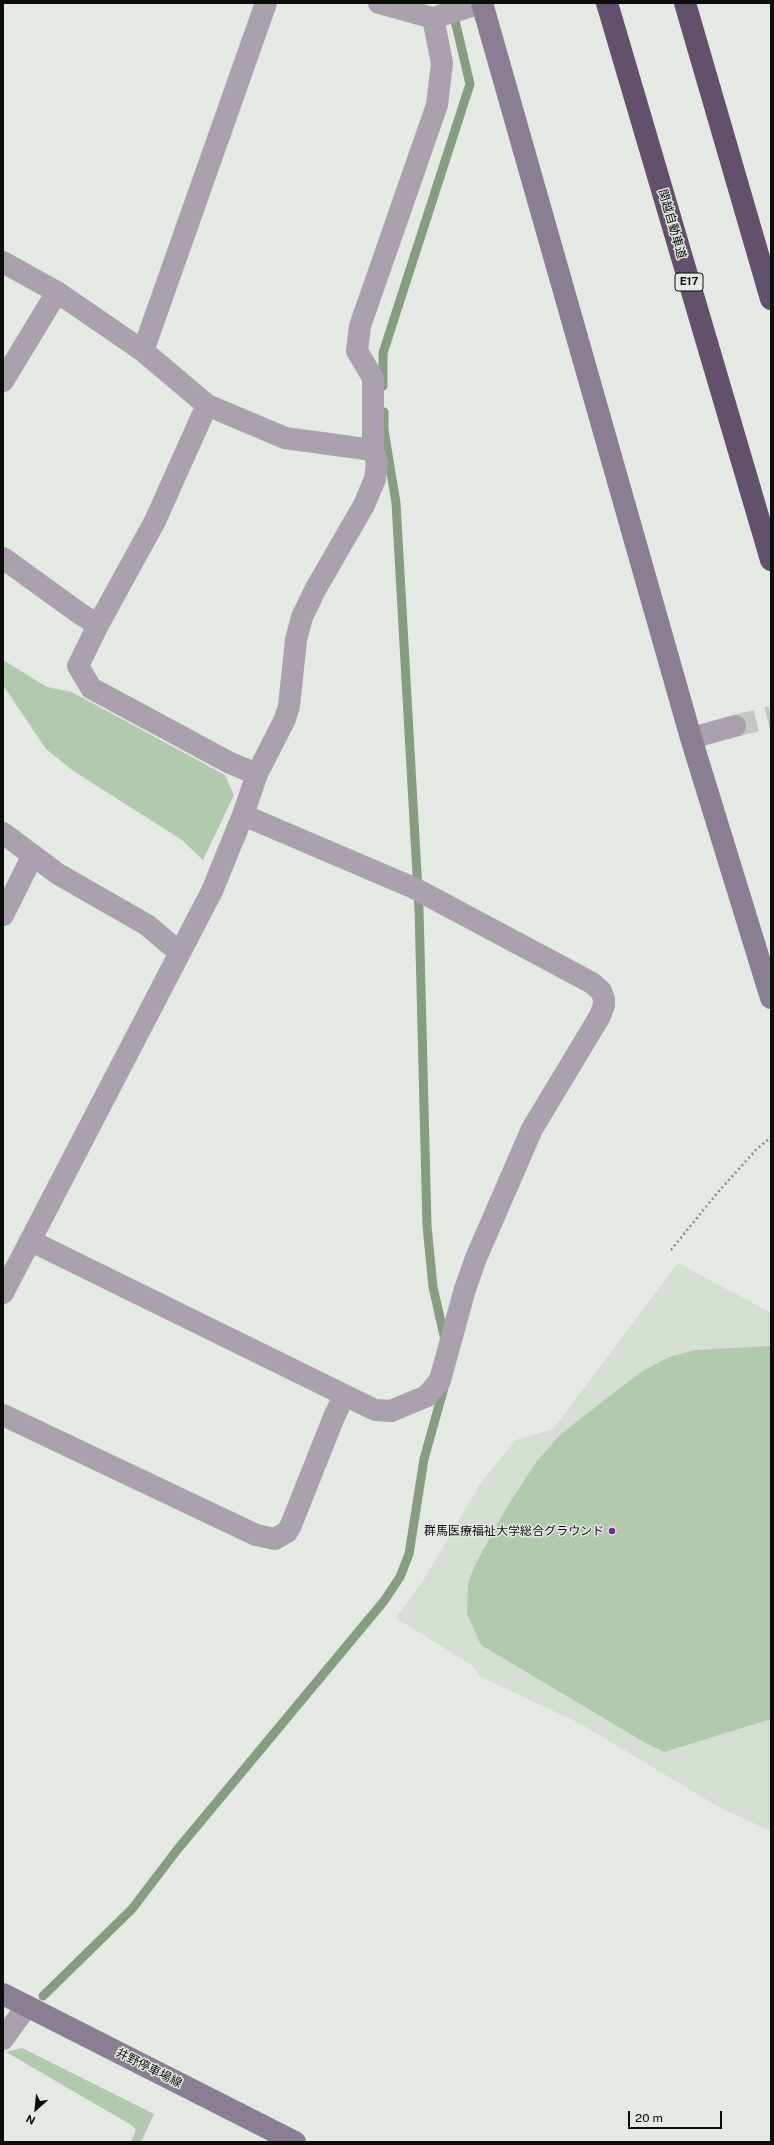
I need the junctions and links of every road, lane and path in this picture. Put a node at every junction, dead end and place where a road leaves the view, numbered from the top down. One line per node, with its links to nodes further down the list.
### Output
1 (266, 3): 10 (street)
2 (379, 3): 6 (street)
3 (482, 3): 6 (street); 18 (street)
4 (607, 3): 15 (highway, 関越自動車道 / E17)
5 (685, 3): 9 (highway)
6 (433, 18): 13 (street)
7 (3, 262): 8 (street)
8 (57, 292): 10 (street); 11 (street)
9 (771, 299)
10 (143, 351): 12 (street)
11 (3, 381)
12 (207, 406): 13 (street); 16 (street)
13 (373, 450): 19 (street)
14 (3, 558): 16 (street)
15 (771, 560)
16 (98, 624): 19 (street)
17 (735, 726): 18 (street)
18 (691, 738): 25 (street)
19 (257, 774): 20 (street)
20 (243, 815): 24 (street); 30 (street)
21 (3, 833): 22 (street)
22 (33, 855): 23 (street); 24 (street)
23 (3, 915)
24 (179, 952): 27 (street)
25 (771, 998)
26 (771, 1137): 28 (path)
27 (30, 1241): 29 (street); 30 (street)
28 (671, 1250)
29 (3, 1293)
30 (344, 1396): 31 (street)
31 (3, 1415)
32 (3, 1994): 33 (street, 井野停車場線)
33 (27, 2006): 34 (street); 35 (street, 井野停車場線)
34 (3, 2038)
35 (296, 2142)

